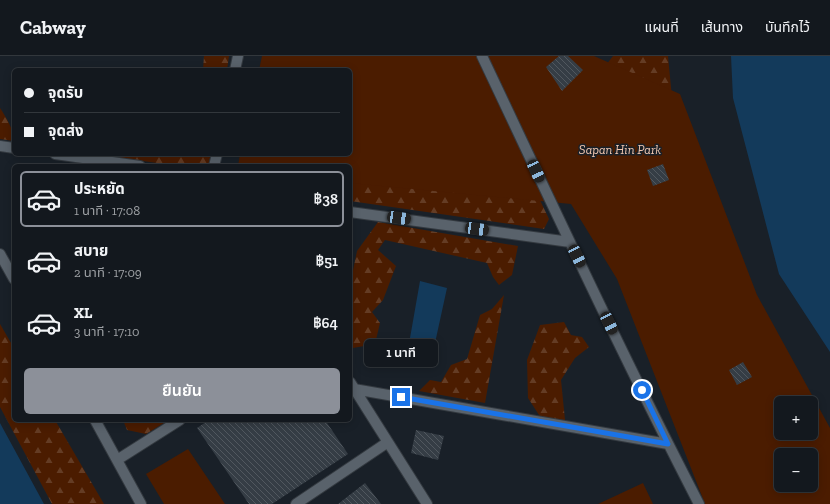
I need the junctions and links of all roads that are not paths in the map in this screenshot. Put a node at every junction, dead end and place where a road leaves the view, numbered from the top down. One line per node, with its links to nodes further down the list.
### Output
1 (238, 56): 3 (street)
2 (482, 56): 9 (street)
3 (235, 68)
4 (0, 146): 5 (street)
5 (12, 148)
6 (69, 156): 7 (street)
7 (126, 164)
8 (352, 215): 9 (street)
9 (570, 242): 16 (street)
10 (0, 254): 11 (street)
11 (12, 275)
12 (352, 385): 15 (street); 16 (street)
13 (96, 422): 17 (street)
14 (177, 422): 17 (street)
15 (388, 442): 19 (street); 20 (street)
16 (668, 444): 21 (street)
17 (117, 460): 18 (street)
18 (141, 504)
19 (296, 504)
20 (428, 504)
21 (700, 504)

